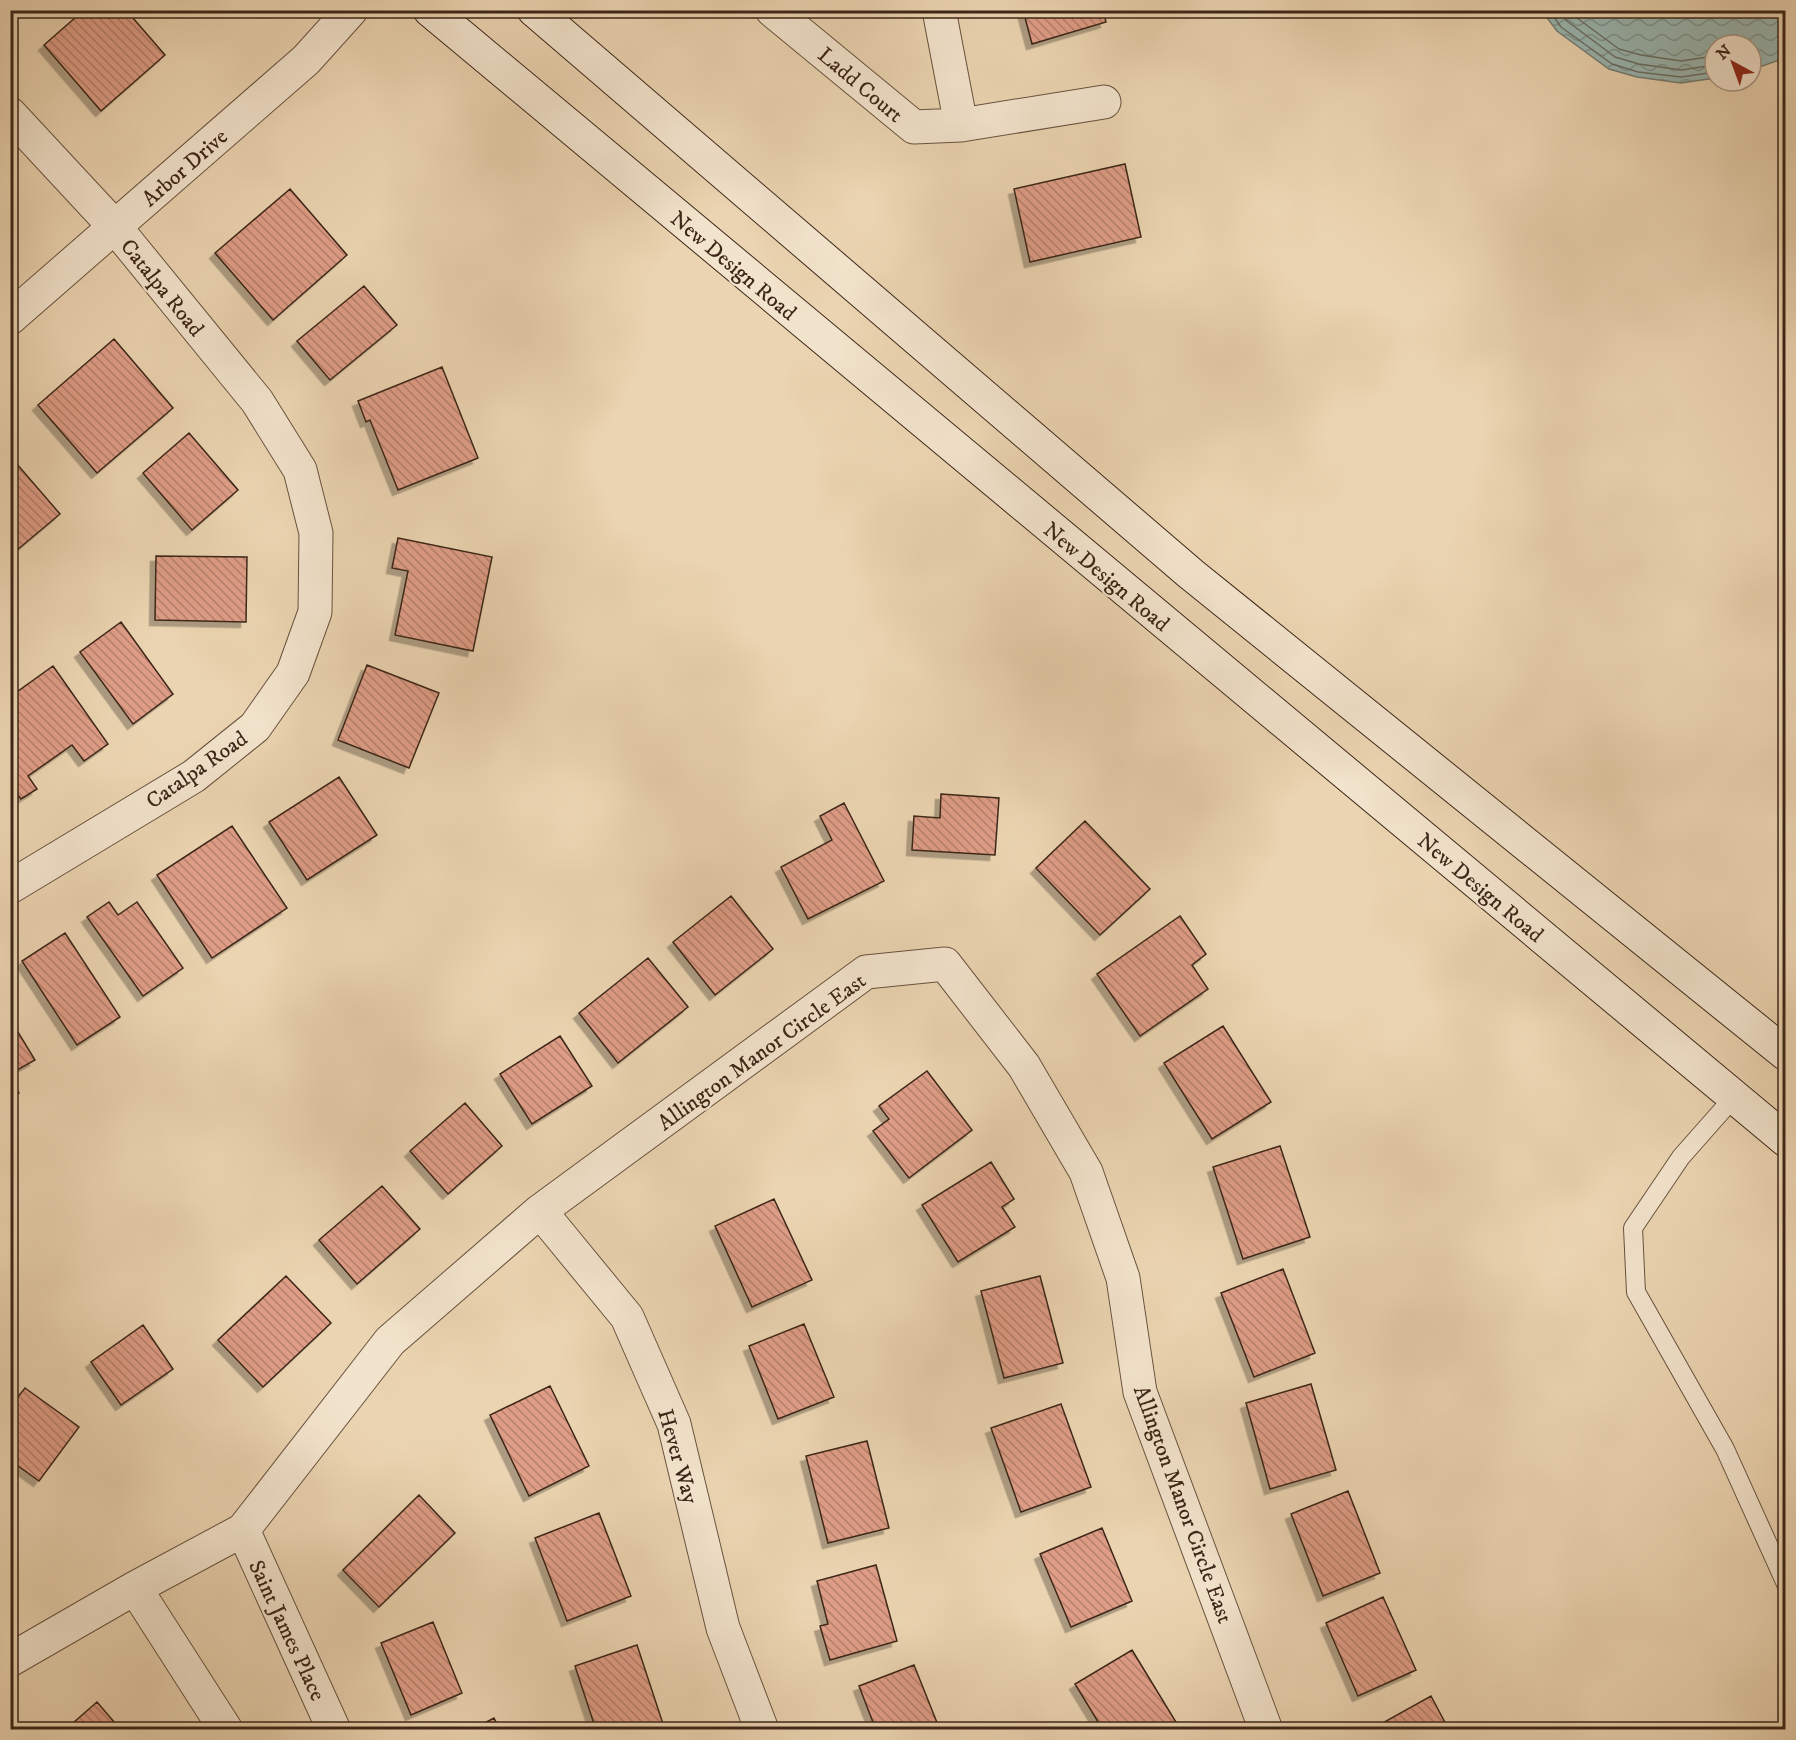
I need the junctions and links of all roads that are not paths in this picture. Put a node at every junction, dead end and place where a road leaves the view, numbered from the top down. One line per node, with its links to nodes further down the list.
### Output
1 (351, 10): 9 (street, Arbor Drive)
2 (430, 10): 13 (street, New Design Road)
3 (534, 10): 12 (street)
4 (772, 10): 8 (street, Ladd Court)
5 (939, 10): 8 (street)
6 (1104, 102): 8 (street, Ladd Court)
7 (10, 114): 9 (street, Catalpa Road)
8 (961, 125)
9 (115, 228): 10 (street, Arbor Drive); 11 (street, Catalpa Road)
10 (10, 318)
11 (10, 886)
12 (1785, 1054)
13 (1734, 1097): 14 (street, New Design Road); 17 (lane)
14 (1785, 1140)
15 (540, 1211): 16 (street, Allington Manor Circle East); 22 (street, Hever Way); 23 (street, Allington Manor Circle East)
16 (243, 1530): 18 (street, Allington Manor Circle East); 21 (street, Saint James Place)
17 (1785, 1584)
18 (135, 1588): 19 (street, Allington Manor Circle East); 20 (street)
19 (10, 1660)
20 (226, 1730)
21 (334, 1730)
22 (762, 1730)
23 (1266, 1730)

